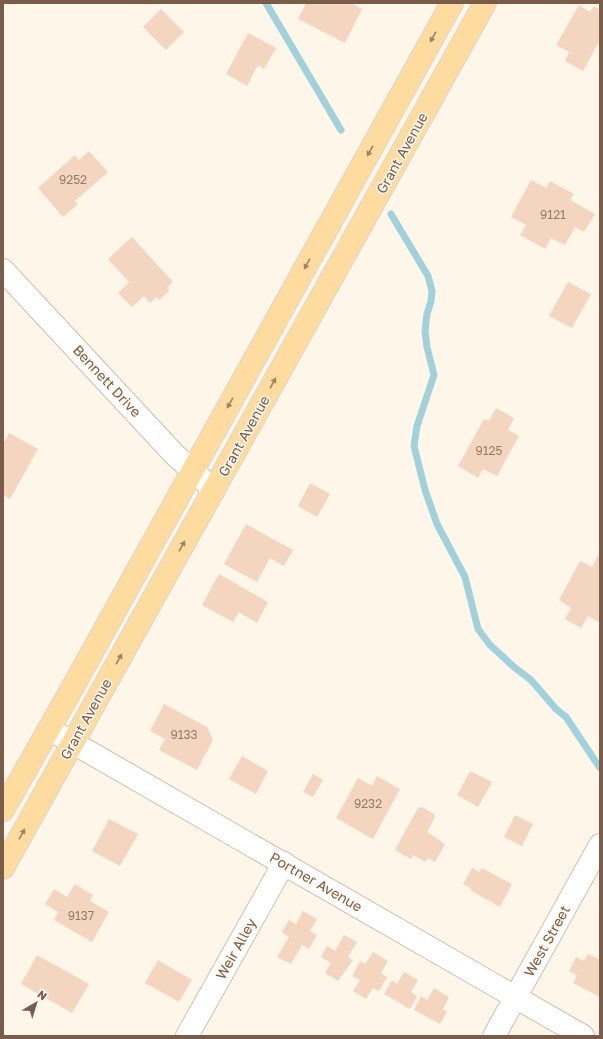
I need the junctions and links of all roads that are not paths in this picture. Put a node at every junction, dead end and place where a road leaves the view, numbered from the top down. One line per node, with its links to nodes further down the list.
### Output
1 (452, 3): 4 (main road, Grant Avenue, one-way to 4)
2 (485, 3): 5 (main road, Grant Avenue, one-way to 2)
3 (3, 270): 4 (street, Bennett Drive)
4 (193, 471): 5 (street, Bennett Drive); 6 (main road, Grant Avenue)
5 (214, 490): 7 (main road, Grant Avenue, one-way to 5)
6 (49, 729): 7 (street, Portner Avenue); 8 (main road, Grant Avenue)
7 (73, 742): 10 (street, Portner Avenue); 11 (main road, Grant Avenue, one-way to 7)
8 (3, 810)
9 (600, 845): 12 (street, West Street)
10 (284, 863): 12 (street, Portner Avenue); 13 (street, Weir Alley)
11 (3, 868)
12 (516, 997): 14 (street, West Street); 15 (street, Portner Avenue)
13 (187, 1036)
14 (494, 1036)
15 (583, 1036)

